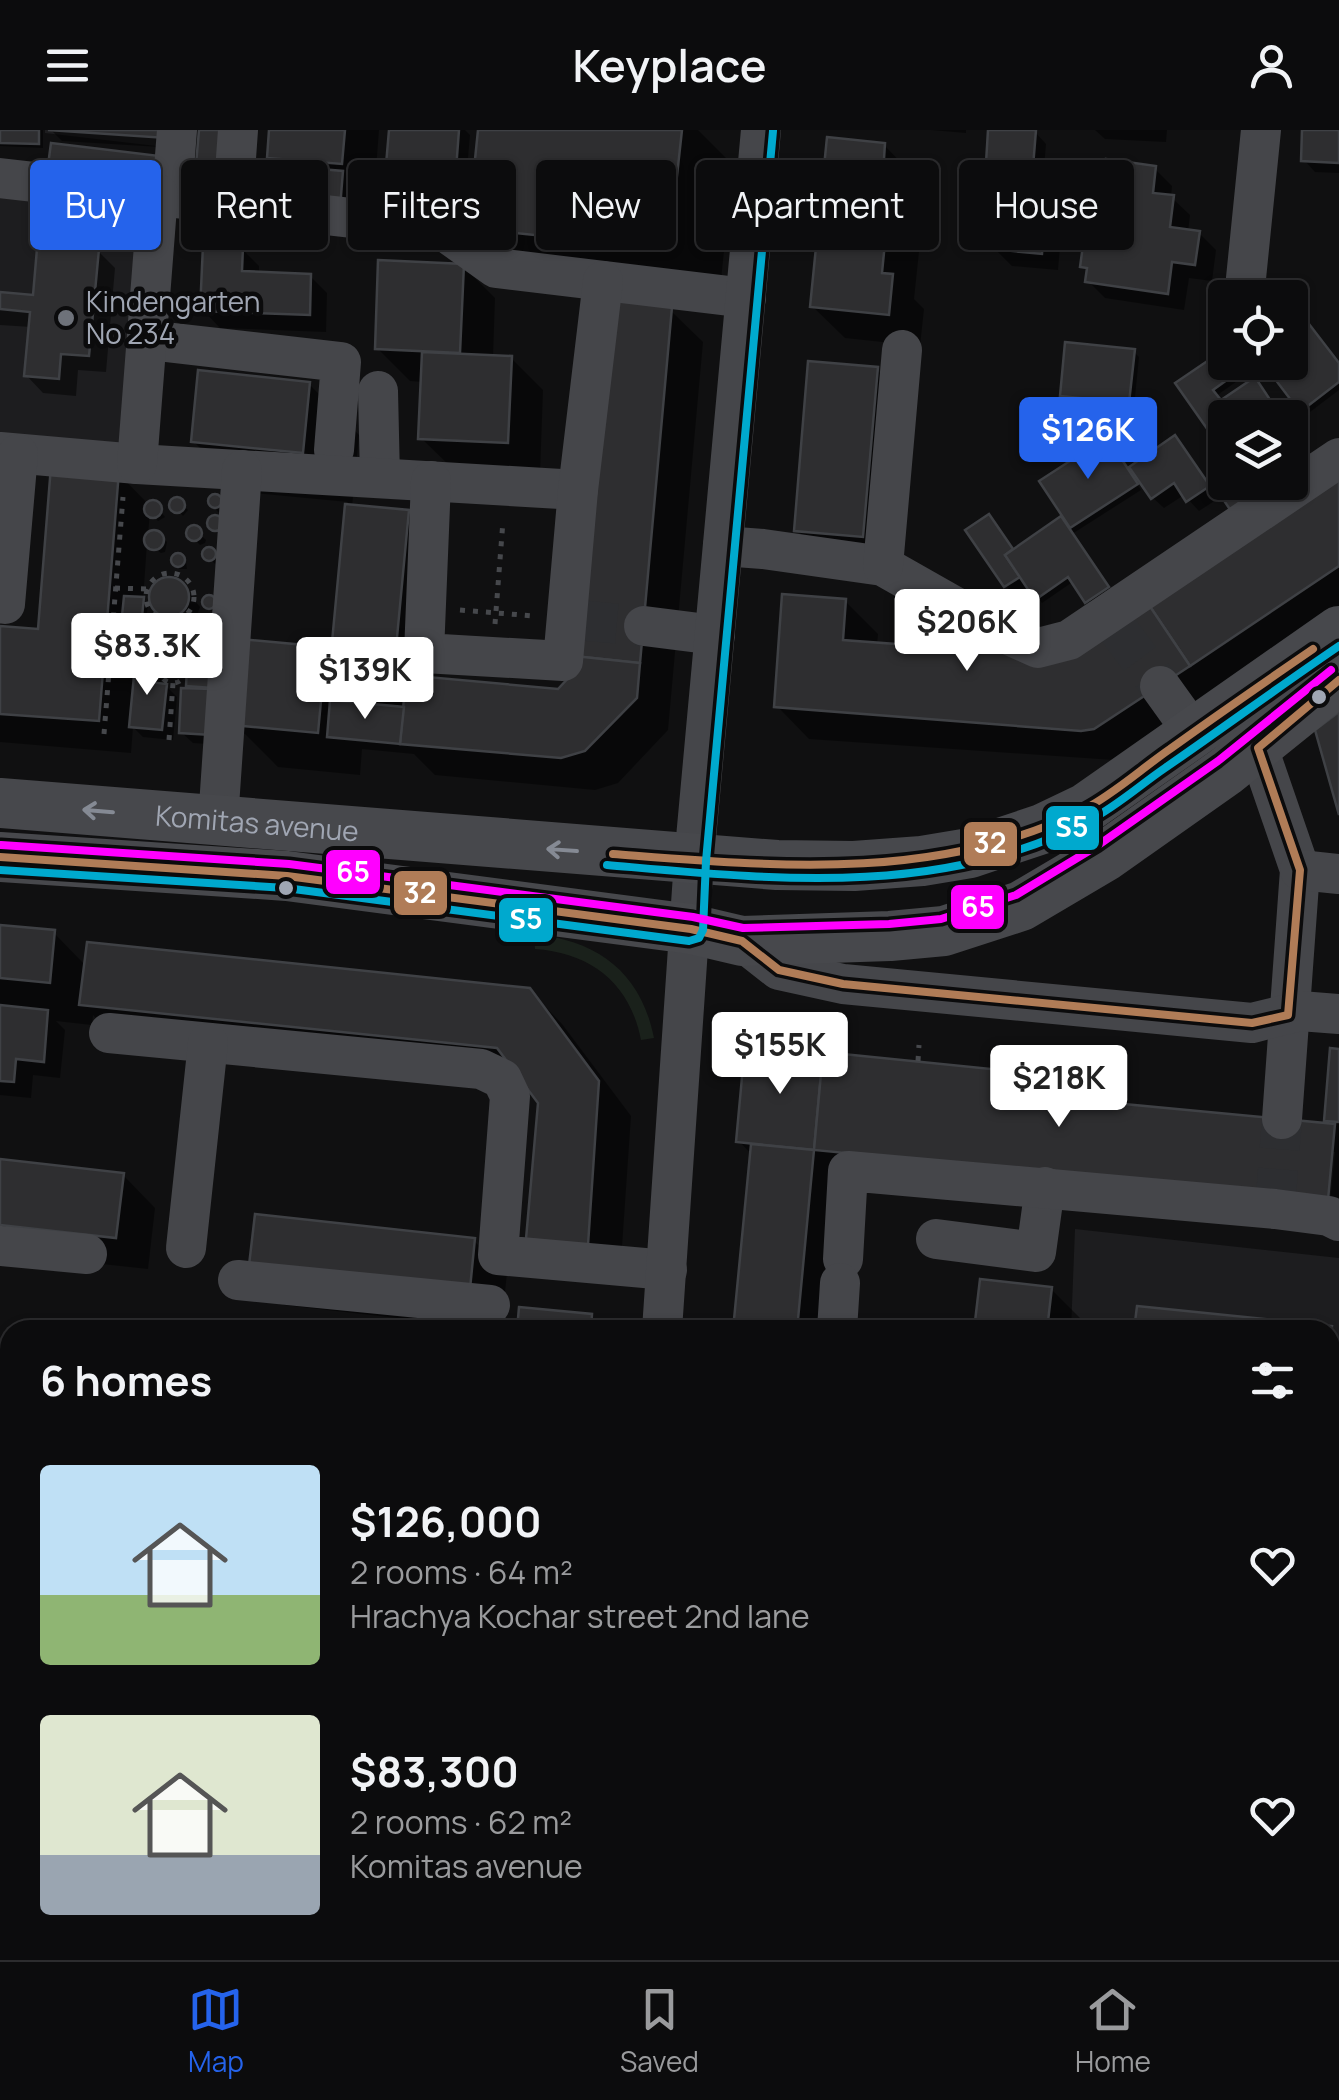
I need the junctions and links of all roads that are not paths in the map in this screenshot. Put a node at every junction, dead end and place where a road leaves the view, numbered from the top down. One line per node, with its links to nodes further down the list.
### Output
1 (177, 130): 5 (street)
2 (761, 130): 8 (street)
3 (1262, 130): 6 (street)
4 (0, 178): 5 (street)
5 (165, 195): 7 (street); 9 (street)
6 (1246, 280)
7 (604, 281): 8 (street); 19 (street)
8 (746, 298): 20 (street)
9 (148, 340): 12 (street); 15 (street)
10 (902, 350): 21 (street)
11 (378, 391): 17 (street)
12 (334, 450)
13 (9, 453): 15 (street); 22 (street)
14 (1339, 458): 21 (street)
15 (131, 464): 16 (street)
16 (242, 470): 17 (street); 31 (street)
17 (380, 478): 18 (street)
18 (431, 481): 19 (street); 19 (street)
19 (578, 490)
20 (723, 546): 21 (street); 25 (street)
21 (883, 566)
22 (0, 604)
23 (644, 626): 25 (street)
24 (1339, 631): 28 (main road, Komitas avenue)
25 (715, 635): 33 (street)
26 (1339, 680): 29 (main road)
27 (1160, 686): 28 (street)
28 (1193, 732): 33 (main road, Komitas avenue)
29 (1258, 748): 34 (street); 36 (main road)
30 (0, 803): 31 (main road, Komitas avenue, one-way to 30)
31 (218, 821): 33 (main road, Komitas avenue, one-way to 31)
32 (0, 857): 35 (main road, Komitas avenue)
33 (694, 860): 35 (street)
34 (1319, 872): 38 (street)
35 (691, 929): 36 (main road, Komitas avenue); 49 (street)
36 (742, 941): 38 (street, Komitas avenue)
37 (1339, 1014): 38 (street, Komitas avenue)
38 (1288, 1016): 41 (street)
39 (109, 1033): 40 (street)
40 (208, 1043): 46 (street); 48 (street)
41 (1282, 1119)
42 (1044, 1188): 43 (street); 44 (street); 53 (street)
43 (1339, 1221)
44 (936, 1239)
45 (0, 1246): 47 (street)
46 (186, 1248)
47 (86, 1254)
48 (498, 1254): 49 (street); 51 (street)
49 (667, 1270): 52 (street)
50 (238, 1280): 51 (street)
51 (488, 1318)
52 (663, 1320)
53 (838, 1320)

